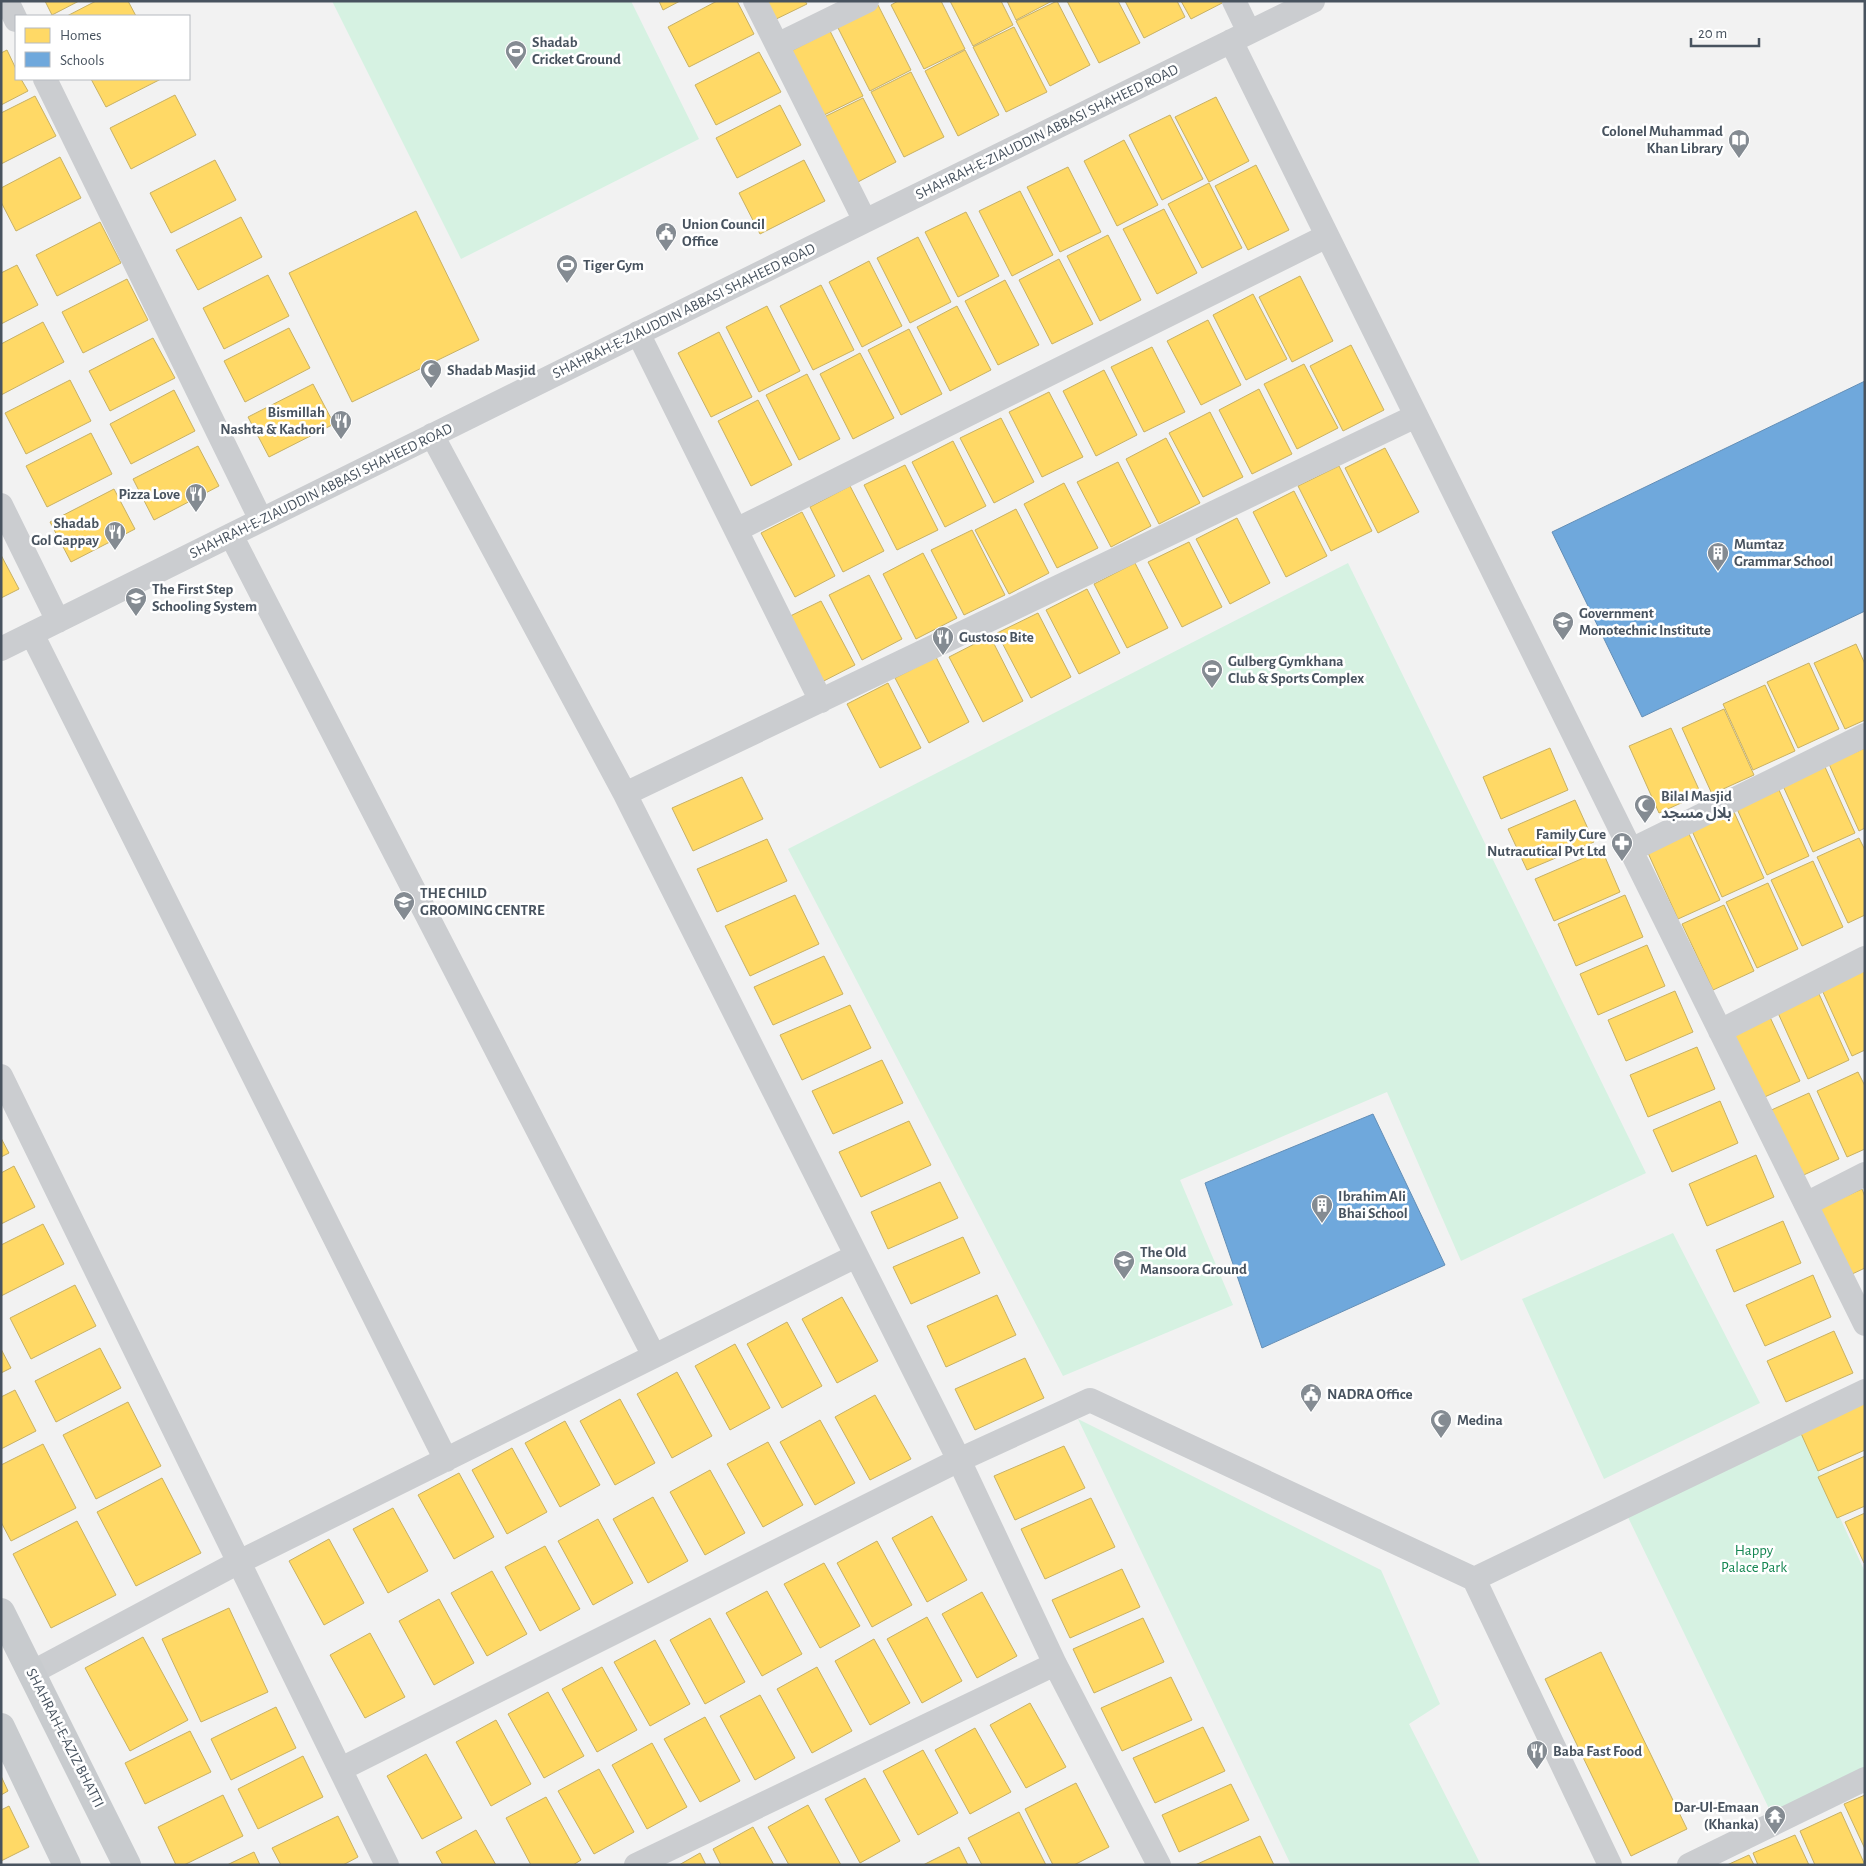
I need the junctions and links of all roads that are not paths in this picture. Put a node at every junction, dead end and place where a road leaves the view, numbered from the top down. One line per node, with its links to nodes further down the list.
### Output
1 (7, 1): 6 (street)
2 (755, 1): 8 (street)
3 (867, 1): 8 (street)
4 (1234, 1): 7 (street)
5 (1313, 1): 7 (street, SHAHRAH-E-ZIAUDDIN ABBASI SHAHEED ROAD)
6 (15, 18)
7 (1240, 37): 10 (street, SHAHRAH-E-ZIAUDDIN ABBASI SHAHEED ROAD); 11 (street)
8 (777, 45): 10 (street)
9 (45, 80): 16 (street)
10 (865, 220): 12 (street, SHAHRAH-E-ZIAUDDIN ABBASI SHAHEED ROAD)
11 (1327, 236): 13 (street); 17 (street)
12 (638, 333): 14 (street, SHAHRAH-E-ZIAUDDIN ABBASI SHAHEED ROAD); 17 (street)
13 (1416, 416): 22 (street); 25 (street)
14 (432, 435): 16 (street, SHAHRAH-E-ZIAUDDIN ABBASI SHAHEED ROAD); 24 (street)
15 (1, 504): 19 (street)
16 (261, 520): 18 (street, SHAHRAH-E-ZIAUDDIN ABBASI SHAHEED ROAD)
17 (736, 530): 22 (street)
18 (231, 535): 19 (street, SHAHRAH-E-ZIAUDDIN ABBASI SHAHEED ROAD); 33 (street)
19 (58, 621): 20 (street, SHAHRAH-E-ZIAUDDIN ABBASI SHAHEED ROAD)
20 (32, 634): 21 (street, SHAHRAH-E-ZIAUDDIN ABBASI SHAHEED ROAD); 35 (street)
21 (1, 649)
22 (821, 700): 24 (street)
23 (1865, 735): 25 (street)
24 (625, 794): 31 (street)
25 (1631, 850): 27 (street)
26 (1865, 958): 27 (street)
27 (1720, 1031): 30 (street)
28 (1, 1076): 37 (street)
29 (1865, 1174): 30 (street)
30 (1806, 1204): 32 (street)
31 (856, 1256): 33 (street); 36 (street)
32 (1865, 1324)
33 (654, 1356): 35 (street)
34 (1865, 1391): 38 (street)
35 (446, 1460): 37 (street)
36 (959, 1460): 38 (street); 40 (street); 43 (street)
37 (239, 1562): 41 (street); 43 (street)
38 (1474, 1579): 50 (street)
39 (1, 1612): 41 (main road, SHAHRAH-E-AZIZ BHATTI)
40 (1055, 1664): 45 (street); 49 (street)
41 (32, 1674): 47 (main road, SHAHRAH-E-AZIZ BHATTI)
42 (1, 1727): 46 (main road)
43 (341, 1769): 48 (street)
44 (1865, 1779): 51 (street)
45 (1151, 1862)
46 (67, 1865)
47 (127, 1865)
48 (387, 1865)
49 (636, 1865)
50 (1610, 1865)
51 (1688, 1865)

